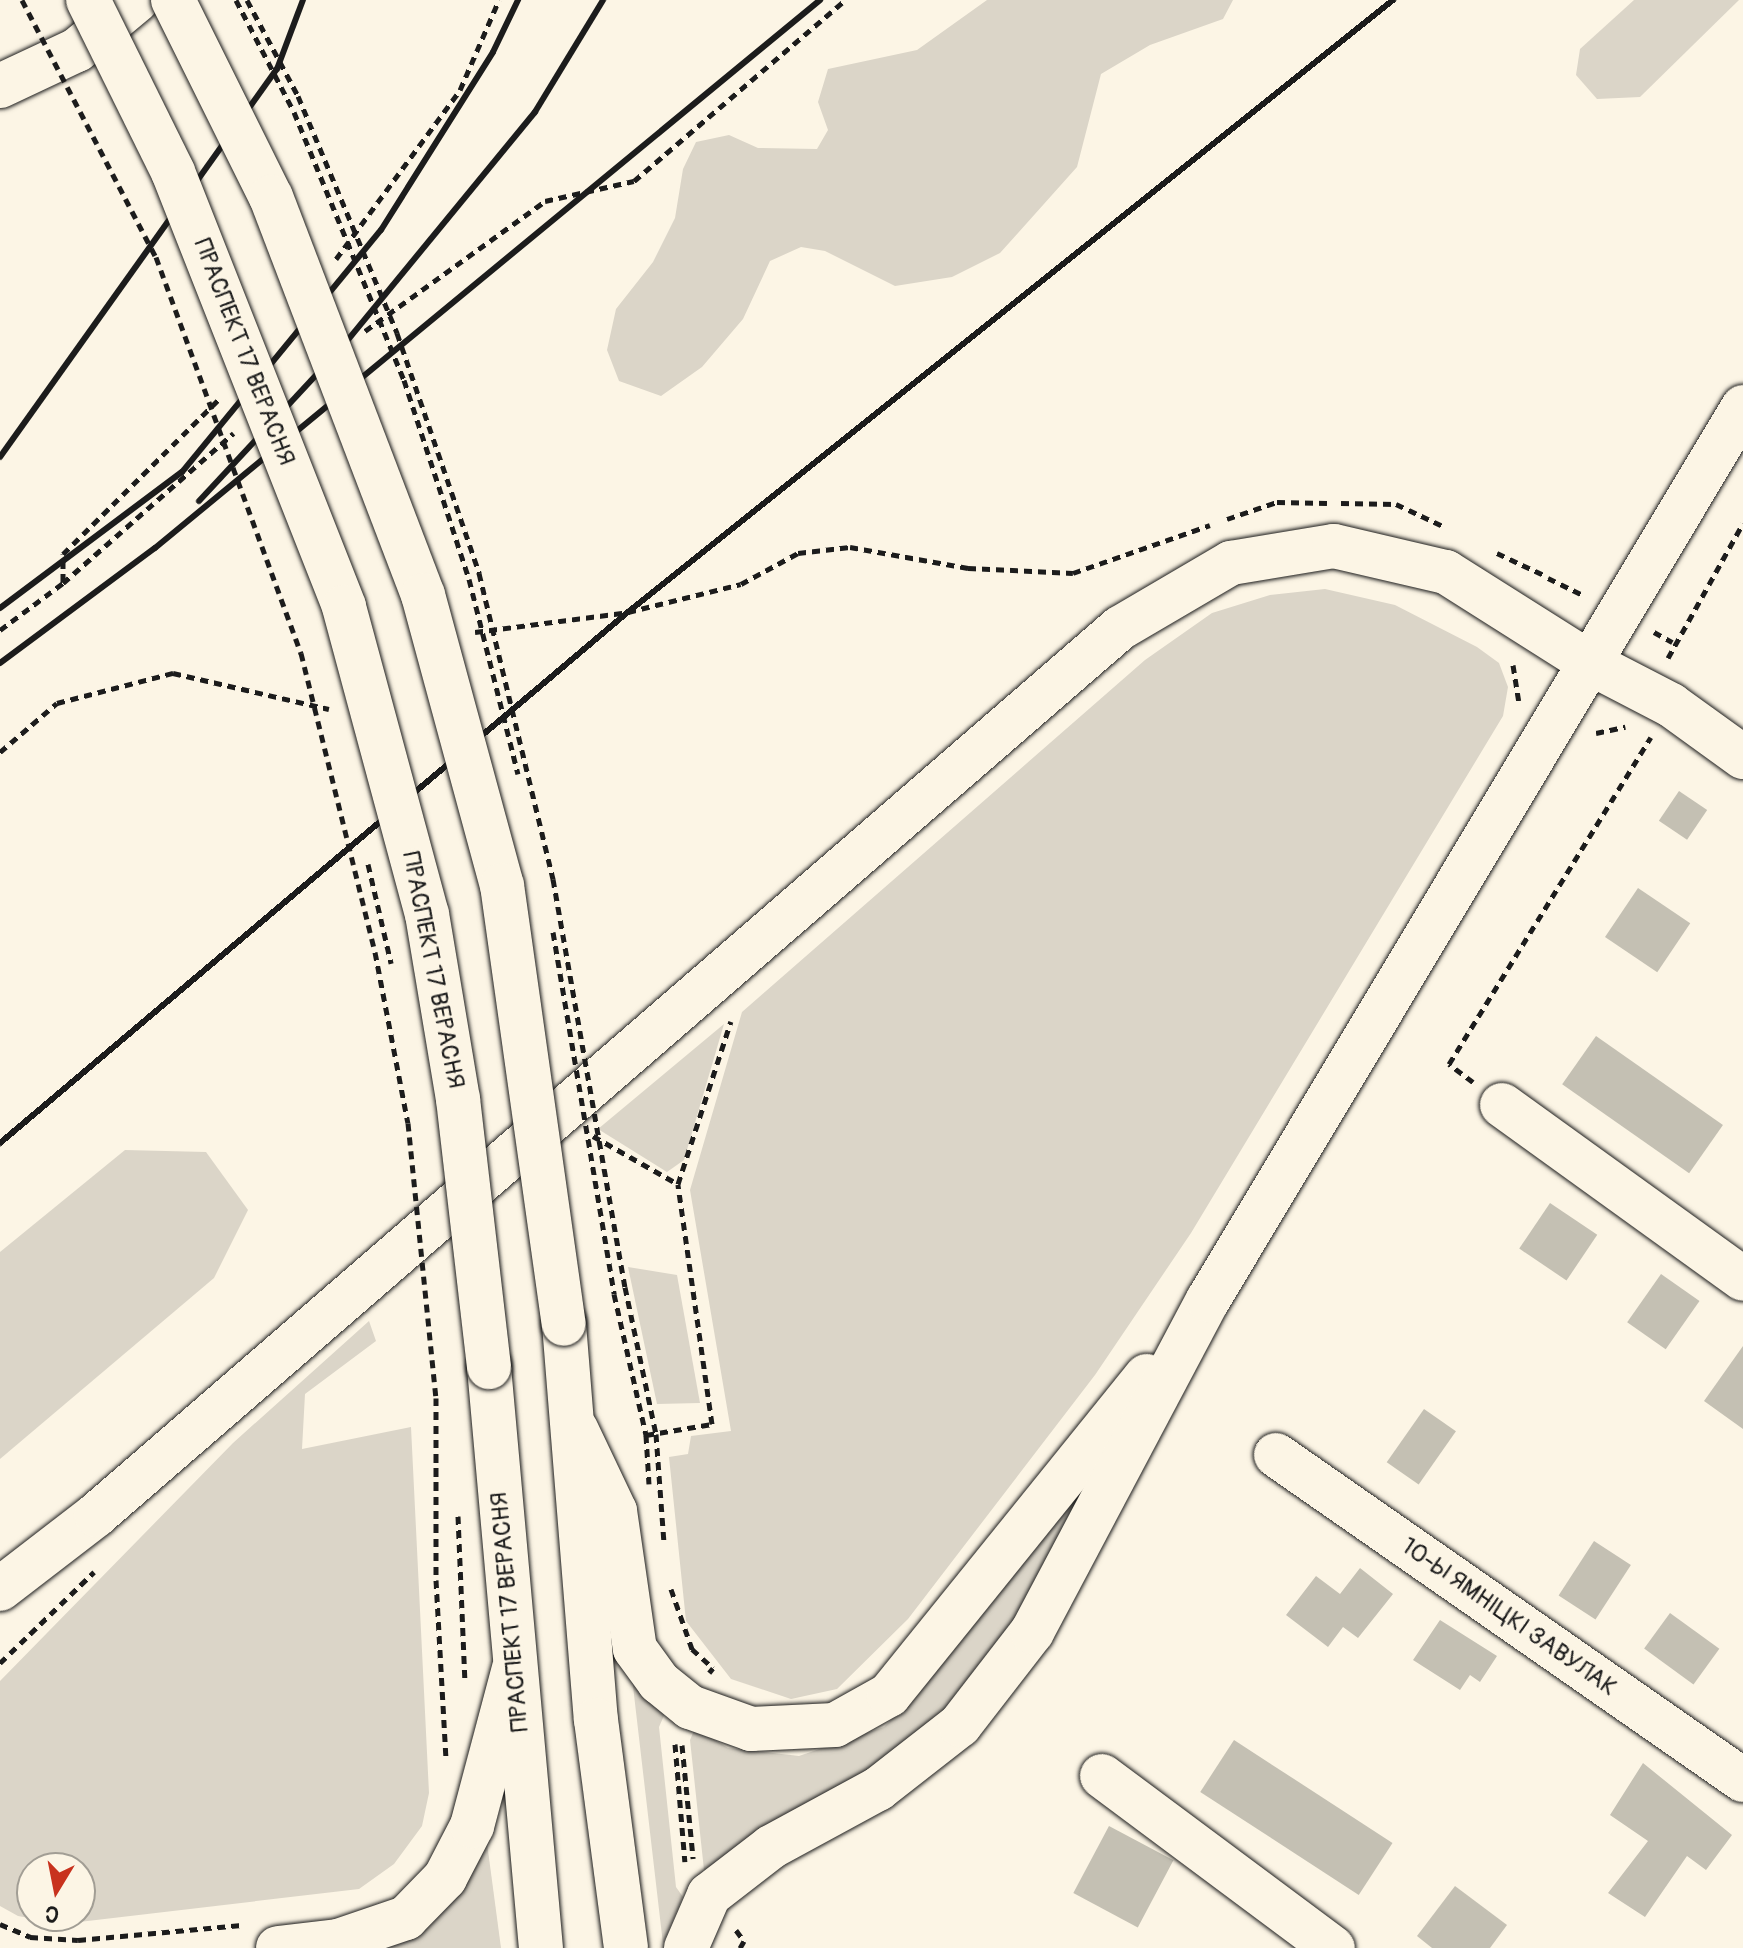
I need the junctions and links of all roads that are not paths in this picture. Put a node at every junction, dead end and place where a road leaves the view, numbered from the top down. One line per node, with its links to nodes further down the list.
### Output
1 (88, 0): 16 (main road, ПРАСПЕКТ 17 ВЕРАСНЯ, bridge)
2 (137, 0): 4 (main road)
3 (173, 0): 11 (main road, bridge)
4 (0, 86)
5 (1743, 407): 6 (main road)
6 (1590, 663): 7 (main road); 10 (main road); 13 (main road)
7 (1743, 757)
8 (1502, 1105): 9 (main road)
9 (1743, 1279)
10 (1208, 1300): 11 (main road); 22 (main road)
11 (576, 1429): 21 (main road)
12 (1276, 1455): 18 (main road, 10-Ы ЯМНІЦКІ ЗАВУЛАК)
13 (96, 1515): 14 (main road); 15 (main road)
14 (0, 1589)
15 (0, 1618)
16 (514, 1668): 19 (main road); 20 (main road, ПРАСПЕКТ 17 ВЕРАСНЯ)
17 (1102, 1776): 23 (main road)
18 (1743, 1780)
19 (269, 1936)
20 (541, 1948)
21 (626, 1948)
22 (686, 1948)
23 (1333, 1948)

